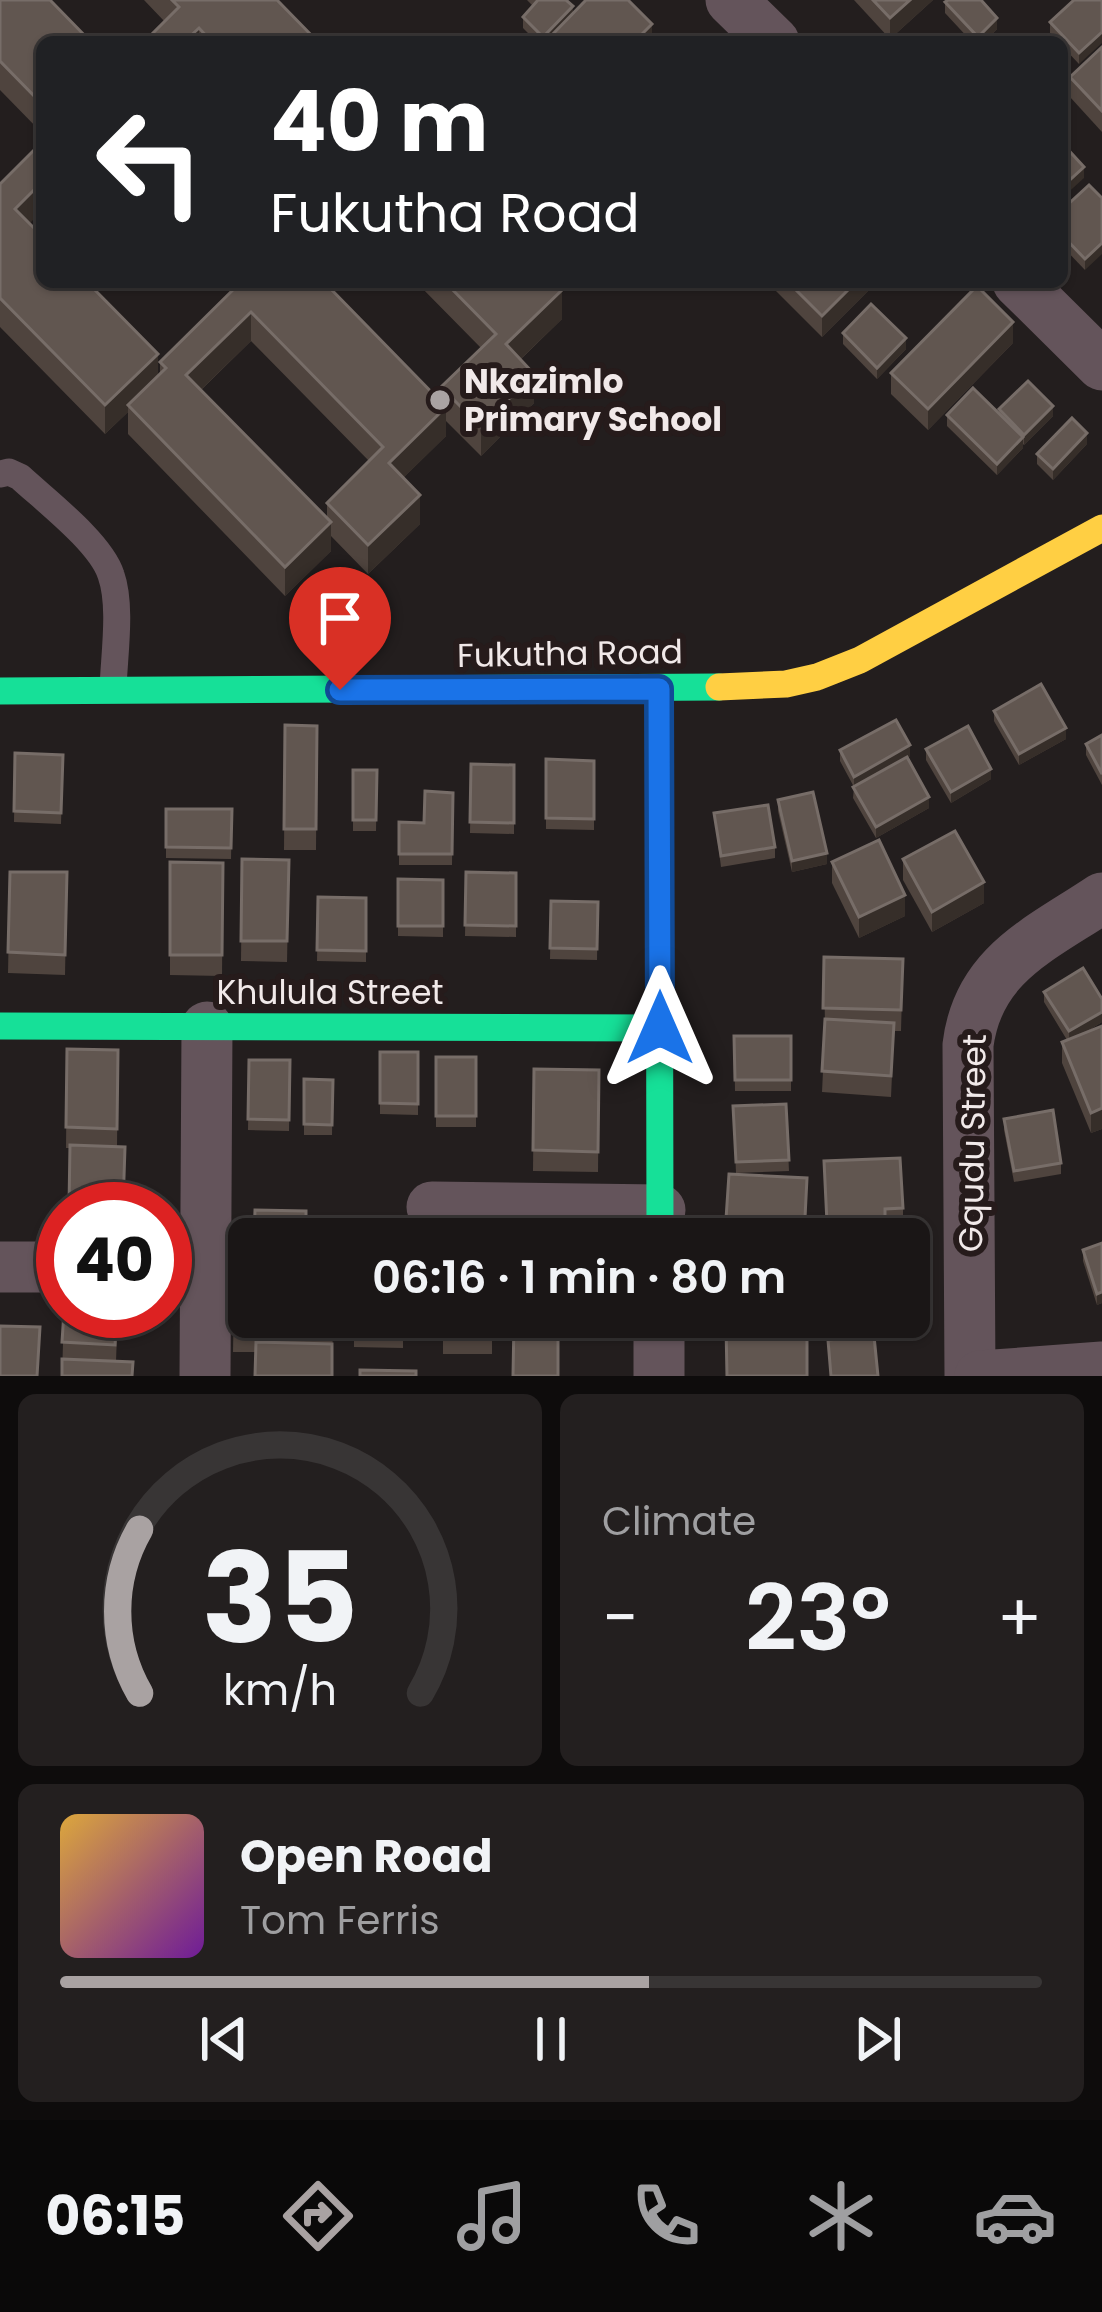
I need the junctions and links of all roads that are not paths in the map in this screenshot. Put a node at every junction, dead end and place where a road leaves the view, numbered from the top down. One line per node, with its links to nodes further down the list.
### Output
1 (731, 0): 2 (street)
2 (768, 36)
3 (1024, 288): 4 (street)
4 (1102, 364)
5 (0, 474): 9 (lane)
6 (1102, 528): 7 (street, Fukutha Road)
7 (659, 689): 9 (street, Fukutha Road); 13 (street)
8 (0, 691): 9 (street, Fukutha Road)
9 (112, 691)
10 (1102, 898): 25 (street, Gqudu Street)
11 (0, 1026): 12 (street, Khulula Street)
12 (207, 1028): 13 (street, Khulula Street); 14 (street)
13 (660, 1028): 17 (street)
14 (192, 1191)
15 (432, 1207): 16 (street)
16 (580, 1218)
17 (660, 1218)
18 (0, 1267): 19 (street)
19 (36, 1267)
20 (192, 1305): 23 (street)
21 (659, 1338): 24 (street)
22 (1102, 1367): 26 (street)
23 (205, 1376)
24 (659, 1376)
25 (970, 1376)
26 (980, 1376)

